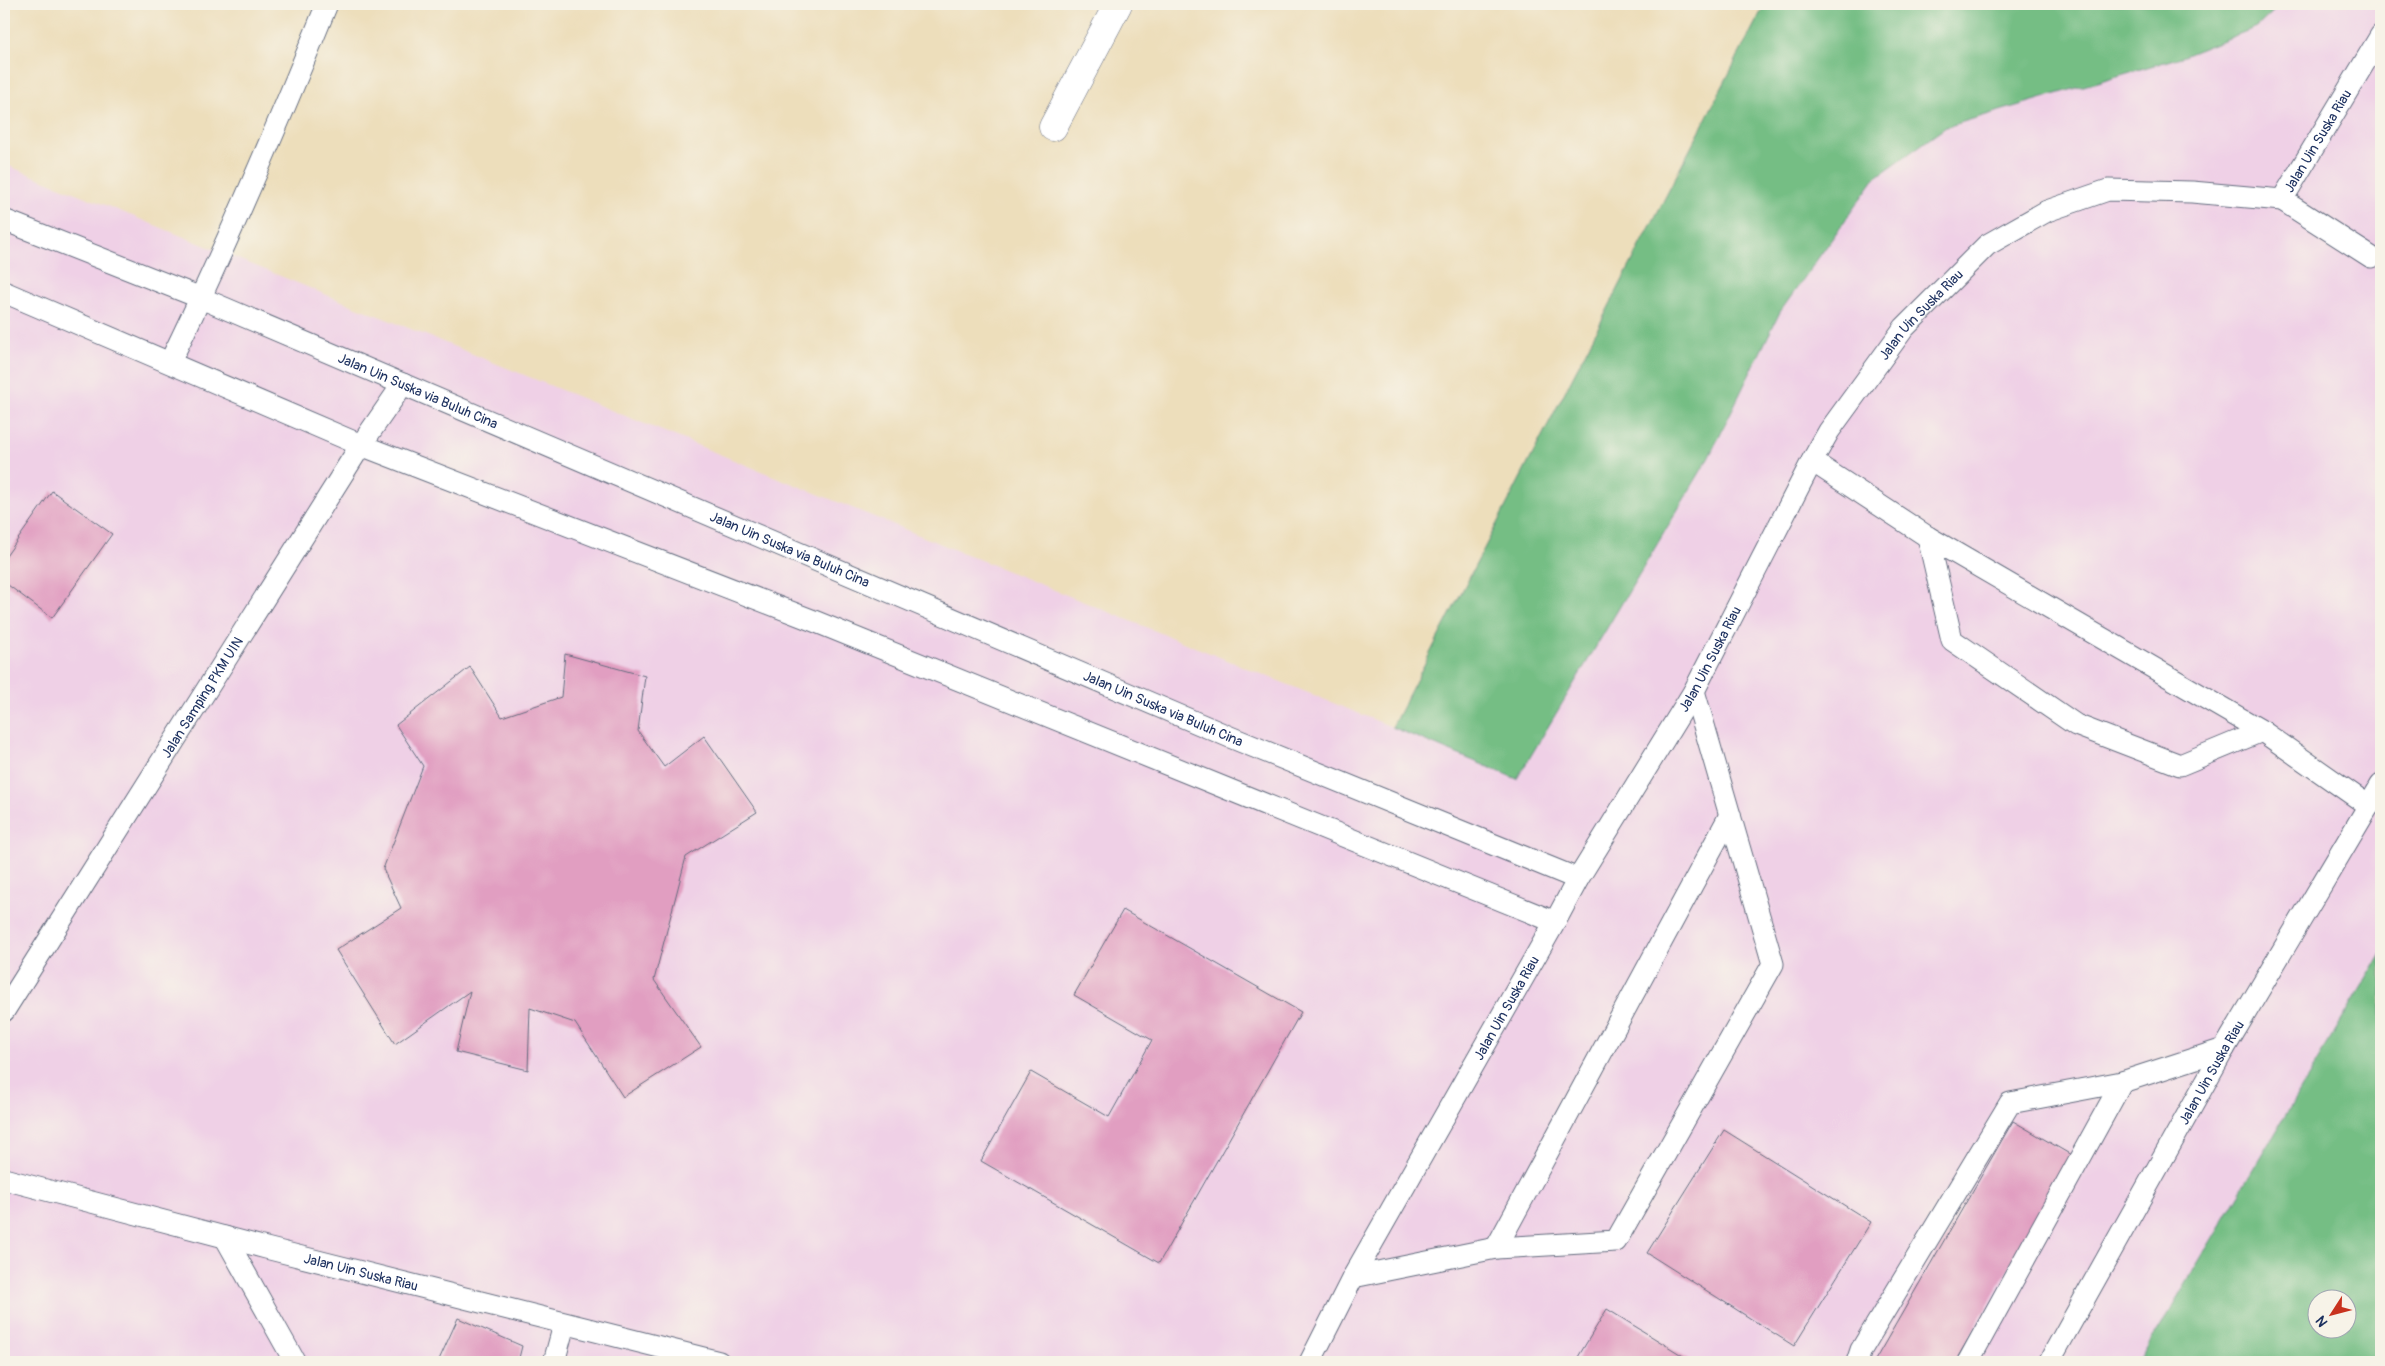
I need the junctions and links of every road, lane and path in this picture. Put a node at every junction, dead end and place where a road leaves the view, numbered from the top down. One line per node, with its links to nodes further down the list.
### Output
1 (327, 4): 9 (lane)
2 (1118, 4): 4 (street)
3 (2381, 35): 5 (lane, Jalan Uin Suska Riau)
4 (1053, 127)
5 (2282, 200): 7 (lane, Jalan Uin Suska Riau); 13 (lane, Jalan Uin Suska Riau)
6 (4, 220): 9 (lane, Jalan Uin Suska via Buluh Cina)
7 (2378, 256)
8 (4, 292): 10 (lane)
9 (201, 298): 10 (lane); 11 (lane, Jalan Uin Suska via Buluh Cina)
10 (170, 362): 12 (lane)
11 (403, 384): 12 (lane, Jalan Samping PKM UIN); 20 (lane, Jalan Uin Suska via Buluh Cina)
12 (361, 445): 21 (lane); 22 (lane, Jalan Samping PKM UIN)
13 (1812, 461): 14 (lane); 15 (lane, Jalan Uin Suska Riau)
14 (1928, 537): 16 (lane); 16 (lane)
15 (1694, 691): 19 (lane); 20 (lane, Jalan Uin Suska Riau)
16 (2262, 731): 18 (lane)
17 (2381, 785): 18 (lane, Jalan Uin Suska Riau)
18 (2369, 806): 23 (lane, Jalan Uin Suska Riau)
19 (1730, 815): 27 (lane); 27 (lane)
20 (1578, 879): 21 (lane, Jalan Uin Suska Riau)
21 (1556, 922): 28 (lane, Jalan Uin Suska Riau)
22 (4, 1011)
23 (2224, 1049): 24 (lane); 36 (lane, Jalan Uin Suska Riau)
24 (2122, 1082): 34 (lane); 35 (lane)
25 (4, 1179): 26 (lane, Jalan Uin Suska Riau)
26 (224, 1237): 29 (lane, Jalan Uin Suska Riau); 30 (lane)
27 (1496, 1248): 28 (lane)
28 (1353, 1277): 33 (lane, Jalan Uin Suska Riau)
29 (564, 1325): 31 (lane); 32 (lane, Jalan Uin Suska Riau)
30 (295, 1362)
31 (554, 1362)
32 (719, 1362)
33 (1310, 1362)
34 (1857, 1362)
35 (1968, 1362)
36 (2049, 1362)

